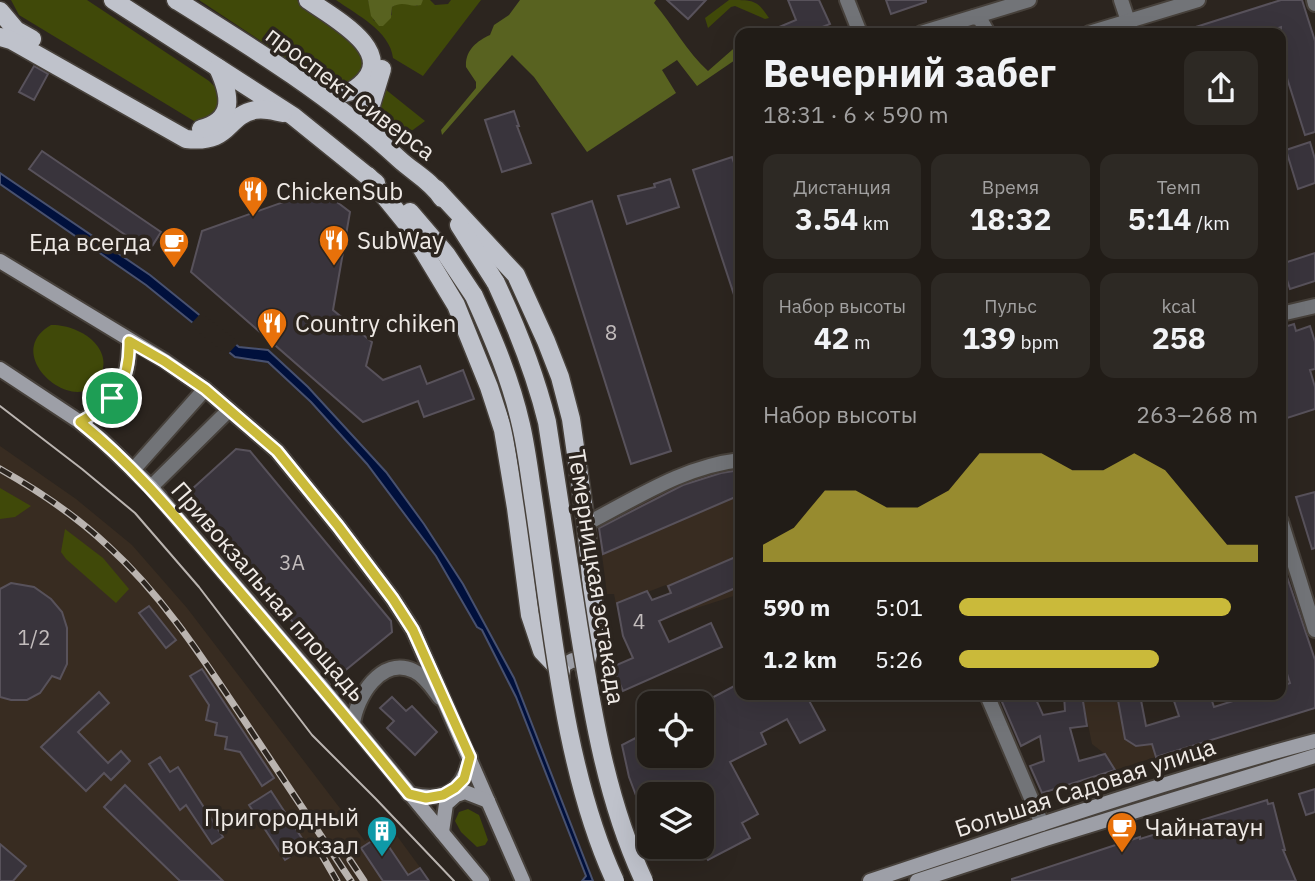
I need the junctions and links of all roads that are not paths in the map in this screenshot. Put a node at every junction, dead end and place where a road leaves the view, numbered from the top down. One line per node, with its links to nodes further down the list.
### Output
1 (113, 0): 16 (main road)
2 (176, 0): 17 (main road, проспект Сиверса)
3 (308, 0): 17 (main road)
4 (322, 0): 19 (main road)
5 (847, 0): 12 (street)
6 (1028, 0): 10 (street)
7 (1121, 0): 11 (street)
8 (1198, 0): 11 (street)
9 (0, 11): 16 (main road)
10 (974, 17): 13 (street); 14 (street)
11 (1130, 27)
12 (858, 28)
13 (938, 28)
14 (985, 28)
15 (0, 37): 18 (main road)
16 (219, 68): 18 (main road)
17 (306, 86): 19 (main road, проспект Сиверса)
18 (293, 116): 20 (main road)
19 (378, 139): 21 (main road, проспект Сиверса)
20 (368, 176): 38 (main road); 51 (main road, Темерницкая эстакада, bridge)
21 (436, 189): 23 (main road, проспект Сиверса); 34 (main road)
22 (0, 261): 26 (main road, Привокзальная площадь)
23 (496, 283): 52 (main road, Темерницкая эстакада, bridge)
24 (1315, 306): 25 (street)
25 (1286, 313)
26 (129, 341): 28 (main road, Привокзальная площадь); 30 (main road)
27 (0, 369): 30 (main road, Привокзальная площадь)
28 (205, 389): 29 (main road, Привокзальная площадь); 32 (street)
29 (229, 410): 33 (street, Привокзальная площадь); 40 (main road, Привокзальная площадь)
30 (80, 422): 32 (main road, Привокзальная площадь)
31 (735, 461): 34 (street)
32 (133, 470): 33 (main road, Привокзальная площадь)
33 (150, 488): 41 (main road, Привокзальная площадь)
34 (586, 524): 37 (main road)
35 (1286, 537): 36 (street)
36 (1315, 630)
37 (584, 667): 38 (main road); 52 (main road)
38 (561, 671): 51 (main road)
39 (989, 700): 47 (street)
40 (447, 708): 41 (street, Привокзальная площадь); 43 (main road, Привокзальная площадь)
41 (353, 724): 45 (main road, Привокзальная площадь)
42 (1315, 741): 47 (main road, Большая Садовая улица)
43 (470, 757): 45 (main road); 46 (main road, Привокзальная площадь)
44 (1315, 757): 54 (main road, Большая Садовая улица)
45 (409, 794): 48 (main road, Привокзальная площадь)
46 (488, 801): 48 (main road); 50 (main road, Привокзальная площадь)
47 (1042, 824): 53 (main road, Большая Садовая улица)
48 (442, 832): 49 (main road, Привокзальная площадь)
49 (482, 881)
50 (523, 881)
51 (617, 881)
52 (642, 881)
53 (870, 881)
54 (917, 881)

